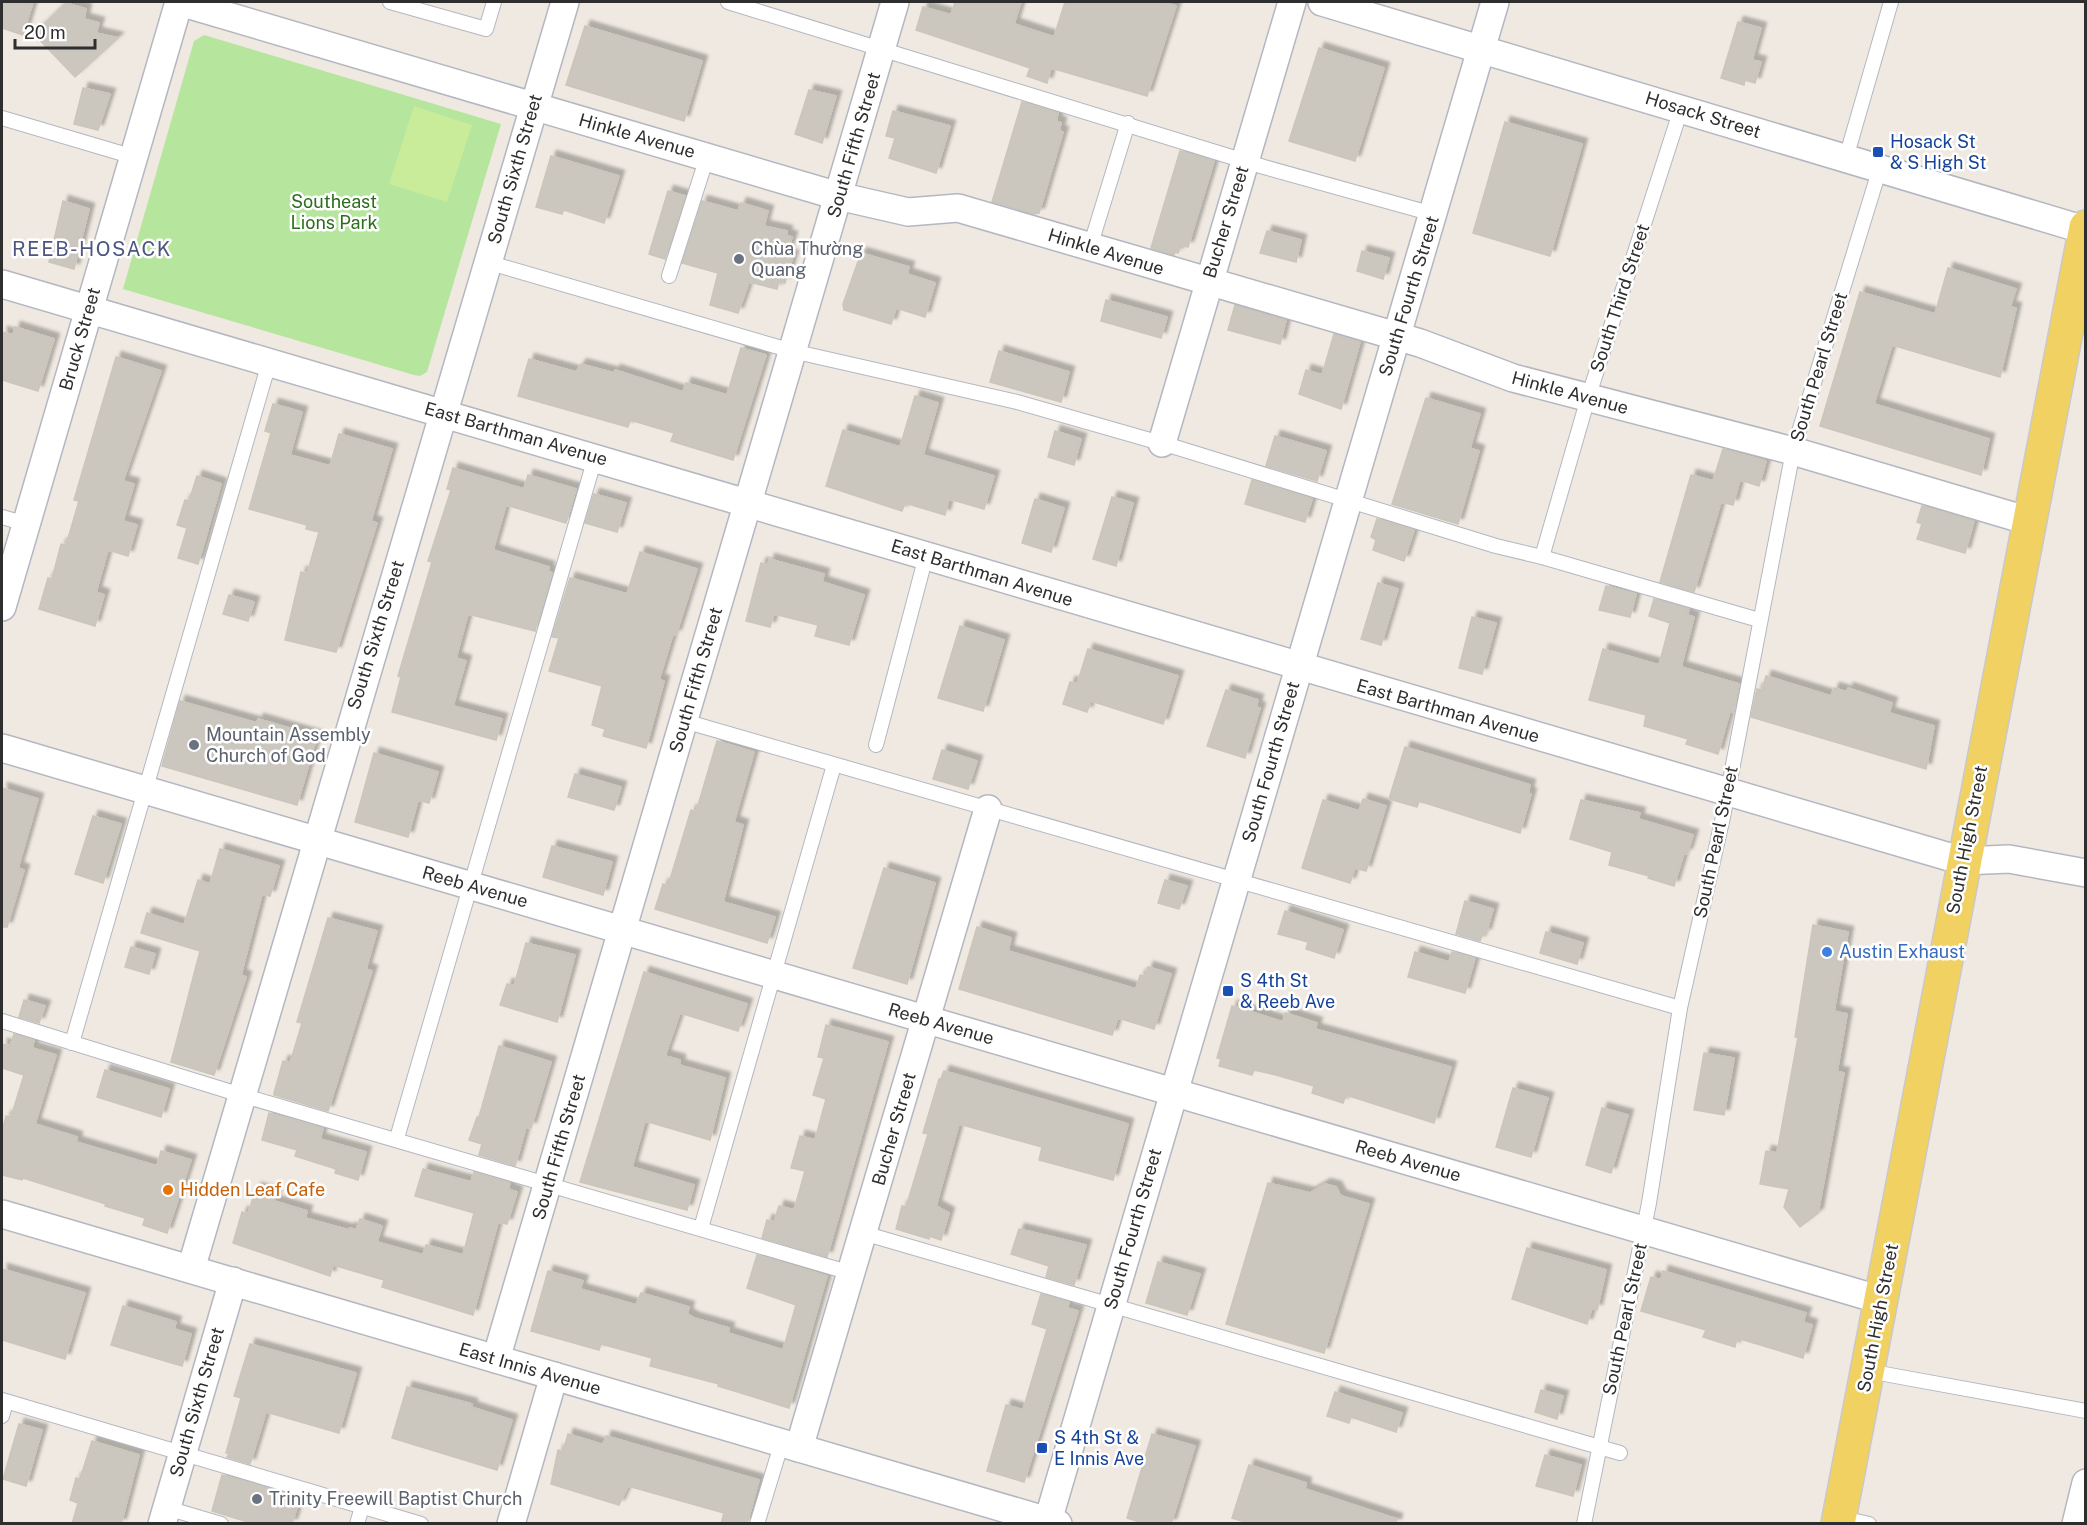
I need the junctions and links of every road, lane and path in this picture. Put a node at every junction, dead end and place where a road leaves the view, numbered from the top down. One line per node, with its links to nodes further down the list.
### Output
1 (180, 2): 13 (street, Hinkle Avenue); 17 (street, Bruck Street)
2 (390, 2): 3 (lane)
3 (494, 2)
4 (565, 2): 13 (street, South Sixth Street)
5 (728, 2): 11 (lane)
6 (895, 2): 11 (street, South Fifth Street)
7 (1292, 2): 20 (street, Bucher Street)
8 (1322, 2): 12 (street, Hosack Street)
9 (1495, 2): 12 (street, South Fourth Street)
10 (1891, 2): 19 (lane)
11 (881, 48): 16 (lane); 22 (street, South Fifth Street)
12 (1481, 49): 14 (street, Hosack Street); 23 (street, South Fourth Street)
13 (533, 106): 18 (street, Hinkle Avenue); 26 (street, South Sixth Street)
14 (1681, 109): 19 (street, Hosack Street); 34 (lane, South Third Street)
15 (2, 118): 17 (lane)
16 (1128, 123): 20 (lane); 25 (lane)
17 (134, 157): 30 (street, Bruck Street)
18 (707, 157): 22 (street, Hinkle Avenue); 27 (lane)
19 (1846, 158): 21 (street, Hosack Street)
20 (1245, 159): 23 (lane); 28 (street, Bucher Street)
21 (1880, 168): 24 (street, Hosack Street); 37 (lane, South Pearl Street)
22 (838, 196): 25 (street, Hinkle Avenue); 32 (street, South Fifth Street)
23 (1433, 214): 31 (street, South Fourth Street)
24 (2085, 229): 42 (main road, South High Street)
25 (1090, 247): 28 (street, Hinkle Avenue)
26 (487, 262): 32 (lane); 35 (street, South Sixth Street)
27 (669, 276)
28 (1208, 282): 31 (street, Hinkle Avenue); 36 (street, Bucher Street)
29 (2, 284): 30 (street, East Barthman Avenue)
30 (89, 309): 33 (street, East Barthman Avenue); 41 (street, Bruck Street)
31 (1397, 337): 34 (street, Hinkle Avenue); 39 (street, South Fourth Street)
32 (792, 351): 36 (lane); 40 (street, South Fifth Street)
33 (269, 363): 35 (street, East Barthman Avenue); 52 (lane)
34 (1588, 398): 37 (street, Hinkle Avenue); 44 (lane, South Third Street)
35 (443, 413): 38 (street, East Barthman Avenue); 55 (street, South Sixth Street)
36 (1162, 443): 39 (lane)
37 (1793, 451): 42 (street, Hinkle Avenue); 46 (lane, South Pearl Street)
38 (595, 458): 40 (street, East Barthman Avenue); 59 (lane)
39 (1348, 500): 44 (lane); 47 (street, South Fourth Street)
40 (748, 503): 43 (street, East Barthman Avenue); 48 (street, South Fifth Street)
41 (14, 520): 45 (street, Bruck Street)
42 (2029, 521): 56 (main road, South High Street)
43 (926, 556): 47 (street, East Barthman Avenue); 49 (lane)
44 (1542, 557): 46 (lane)
45 (2, 607)
46 (1759, 620): 53 (lane, South Pearl Street)
47 (1299, 667): 53 (street, East Barthman Avenue); 58 (street, South Fourth Street)
48 (684, 721): 51 (lane); 60 (street, South Fifth Street)
49 (876, 745)
50 (2, 748): 52 (street, Reeb Avenue)
51 (834, 765): 54 (lane); 61 (lane)
52 (145, 790): 55 (street, Reeb Avenue); 65 (lane)
53 (1728, 792): 56 (street, East Barthman Avenue); 62 (lane, South Pearl Street)
54 (988, 809): 58 (lane); 63 (street, Bucher Street)
55 (315, 840): 59 (street, Reeb Avenue); 67 (street, South Sixth Street)
56 (1963, 861): 57 (street, East Barthman Avenue); 77 (main road, South High Street)
57 (2085, 873)
58 (1236, 879): 62 (lane); 66 (street, South Fourth Street)
59 (469, 885): 60 (street, Reeb Avenue); 68 (lane)
60 (623, 931): 61 (street, Reeb Avenue); 69 (street, South Fifth Street)
61 (774, 975): 63 (street, Reeb Avenue); 71 (lane)
62 (1680, 1008): 72 (lane, South Pearl Street)
63 (926, 1020): 66 (street, Reeb Avenue); 73 (street, Bucher Street)
64 (2, 1021): 65 (lane)
65 (72, 1042): 67 (lane)
66 (1173, 1092): 72 (street, Reeb Avenue); 78 (street, South Fourth Street)
67 (241, 1095): 68 (lane); 74 (street, South Sixth Street)
68 (397, 1138): 69 (lane)
69 (548, 1183): 71 (lane); 79 (street, South Fifth Street)
70 (2, 1214): 74 (street, East Innis Avenue)
71 (701, 1228): 75 (lane)
72 (1644, 1231): 77 (street, Reeb Avenue); 86 (lane, South Pearl Street)
73 (863, 1233): 75 (street, Bucher Street); 78 (lane)
74 (190, 1269): 76 (street, East Innis Avenue)
75 (851, 1273): 85 (street, Bucher Street)
76 (233, 1281): 79 (street, East Innis Avenue); 87 (street, South Sixth Street)
77 (1881, 1300): 80 (main road, South High Street)
78 (1111, 1305): 86 (lane); 93 (street, South Fourth Street)
79 (496, 1359): 81 (street, East Innis Avenue)
80 (1868, 1371): 83 (lane); 92 (main road, South High Street)
81 (554, 1376): 85 (street, East Innis Avenue); 97 (street)
82 (4, 1401): 84 (lane); 87 (lane)
83 (2085, 1411)
84 (2, 1416)
85 (791, 1445): 93 (street, East Innis Avenue); 98 (lane, Bucher Street)
86 (1599, 1447): 88 (lane); 99 (lane, South Pearl Street)
87 (183, 1452): 90 (lane); 91 (street, South Sixth Street)
88 (1620, 1453)
89 (2085, 1483): 100 (street)
90 (362, 1507): 95 (lane); 96 (lane)
91 (165, 1516): 94 (lane)
92 (1848, 1522)
93 (1051, 1523)
94 (221, 1524)
95 (357, 1524)
96 (421, 1524)
97 (511, 1524)
98 (757, 1524)
99 (1584, 1524)
100 (2076, 1524)

